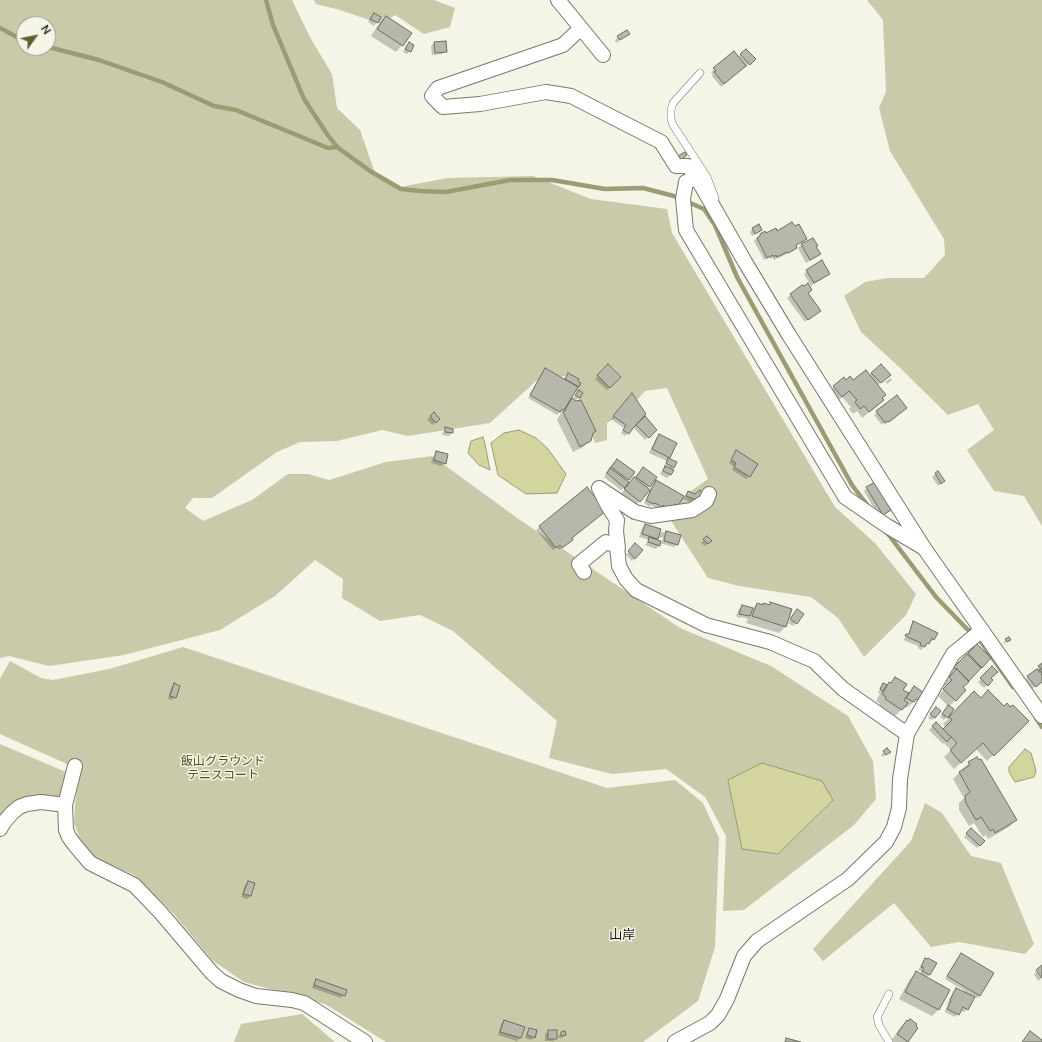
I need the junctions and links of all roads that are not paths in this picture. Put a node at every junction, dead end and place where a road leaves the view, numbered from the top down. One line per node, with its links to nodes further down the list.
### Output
1 (558, 0): 2 (street)
2 (581, 28): 3 (street); 5 (street)
3 (603, 55)
4 (700, 73): 6 (lane)
5 (697, 178): 6 (street); 9 (street)
6 (712, 206): 9 (street)
7 (709, 494): 8 (street)
8 (618, 548): 10 (street); 13 (street)
9 (924, 548): 11 (street)
10 (584, 572)
11 (982, 630): 12 (street); 13 (street)
12 (1042, 716)
13 (907, 734): 19 (street)
14 (75, 766): 15 (street)
15 (65, 805): 16 (street); 18 (street)
16 (0, 829)
17 (889, 994): 20 (lane)
18 (365, 1042)
19 (675, 1042)
20 (889, 1042)

